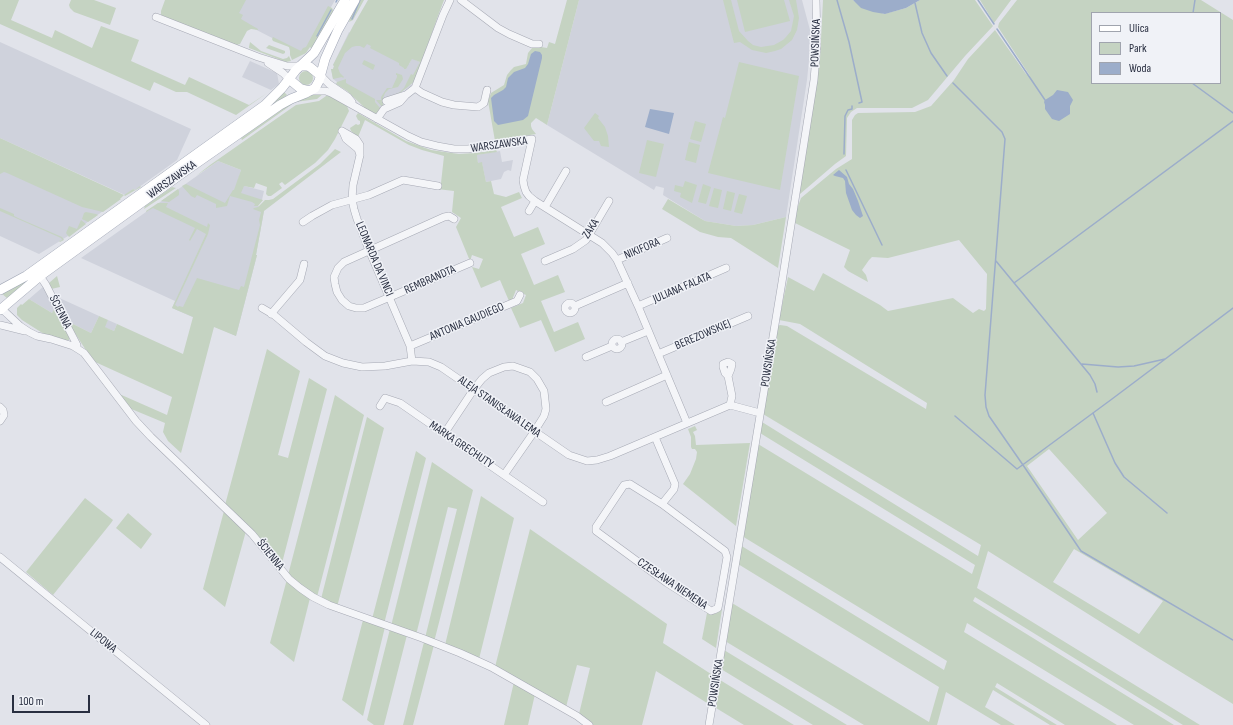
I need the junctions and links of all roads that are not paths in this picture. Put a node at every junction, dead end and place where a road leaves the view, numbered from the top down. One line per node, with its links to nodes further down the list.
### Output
1 (345, 0): 9 (main road)
2 (355, 0): 10 (main road)
3 (450, 0): 12 (street)
4 (461, 0): 7 (street)
5 (816, 0): 63 (street, POWSIŃSKA)
6 (156, 17): 8 (street)
7 (539, 44)
8 (258, 57): 9 (street); 11 (street)
9 (300, 66): 10 (main road); 11 (main road)
10 (321, 76): 14 (main road); 17 (street, WARSZAWSKA)
11 (289, 79): 14 (main road); 39 (main road, WARSZAWSKA)
12 (415, 88): 13 (street); 15 (street)
13 (487, 90)
14 (310, 91): 17 (street, WARSZAWSKA); 37 (main road, WARSZAWSKA)
15 (406, 95): 16 (street); 18 (street)
16 (386, 101)
17 (355, 106): 18 (street, WARSZAWSKA)
18 (377, 119): 23 (street, WARSZAWSKA)
19 (360, 155): 22 (street, LEONARDA DA VINCI)
20 (566, 171): 25 (street)
21 (438, 186): 22 (street)
22 (352, 199): 28 (street); 31 (street, LEONARDA DA VINCI)
23 (535, 201): 25 (street, WARSZAWSKA); 26 (street)
24 (609, 201): 29 (street, ZAKA)
25 (544, 207): 29 (street, WARSZAWSKA)
26 (529, 210)
27 (454, 219): 31 (street)
28 (303, 222)
29 (589, 234): 32 (street, WARSZAWSKA); 33 (street, ZAKA)
30 (667, 238): 32 (street, NIKIFORA)
31 (370, 250): 41 (street, LEONARDA DA VINCI); 41 (street)
32 (617, 260): 38 (street, WARSZAWSKA)
33 (545, 261)
34 (470, 263): 41 (street, REMBRANDTA)
35 (304, 264): 46 (street)
36 (726, 268): 43 (street, JULIANA FALATA)
37 (40, 276): 45 (main road, WARSZAWSKA); 52 (street, ŚCIENNA)
38 (628, 283): 42 (street); 43 (street, WARSZAWSKA)
39 (0, 290)
40 (520, 295): 51 (street, ANTONIA GAUDIEGO)
41 (390, 298): 51 (street, LEONARDA DA VINCI)
42 (575, 306)
43 (638, 306): 49 (street, WARSZAWSKA)
44 (262, 308): 46 (street, ALEJA STANISŁAWA LEMA)
45 (1, 309): 50 (street)
46 (271, 314): 55 (street, ALEJA STANISŁAWA LEMA)
47 (748, 316): 53 (street, BEREZOWSKIEJ)
48 (0, 324): 50 (street)
49 (648, 331): 53 (street, WARSZAWSKA); 54 (street)
50 (29, 332): 52 (street)
51 (410, 346): 55 (street, LEONARDA DA VINCI)
52 (77, 348): 73 (street, ŚCIENNA)
53 (658, 354): 56 (street, WARSZAWSKA)
54 (586, 357)
55 (412, 362): 58 (street, ALEJA STANISŁAWA LEMA)
56 (666, 375): 59 (street); 65 (street, WARSZAWSKA)
57 (728, 376): 60 (street)
58 (474, 389): 66 (street, ALEJA STANISŁAWA LEMA); 66 (street); 67 (street)
59 (606, 402)
60 (730, 405): 63 (street); 65 (street, ALEJA STANISŁAWA LEMA)
61 (380, 406): 67 (street, MARKA GRECHUTY)
62 (0, 407): 64 (street)
63 (760, 412): 75 (street, POWSIŃSKA)
64 (0, 421)
65 (687, 423): 68 (street, ALEJA STANISŁAWA LEMA)
66 (534, 432): 68 (street, ALEJA STANISŁAWA LEMA); 69 (street)
67 (444, 434): 69 (street, MARKA GRECHUTY)
68 (656, 437): 71 (street)
69 (504, 475): 70 (street, MARKA GRECHUTY)
70 (543, 502)
71 (662, 504): 71 (street, CZESŁAWA NIEMENA)
72 (0, 557): 74 (street, LIPOWA)
73 (585, 723)
74 (206, 725)
75 (709, 725)

